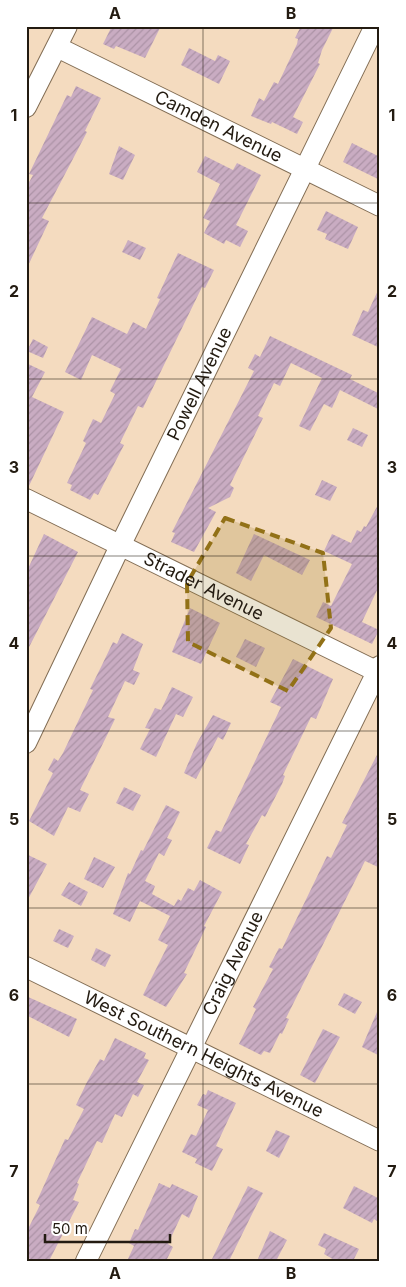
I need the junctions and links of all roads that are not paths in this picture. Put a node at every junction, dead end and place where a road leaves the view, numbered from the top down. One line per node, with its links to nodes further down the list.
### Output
1 (67, 26): 3 (street)
2 (375, 26): 5 (street, Powell Avenue)
3 (57, 47): 4 (street); 5 (street, Camden Avenue)
4 (26, 106)
5 (305, 168): 6 (street, Camden Avenue); 8 (street, Powell Avenue)
6 (380, 206)
7 (26, 498): 8 (street, Strader Avenue)
8 (121, 544): 9 (street, Strader Avenue); 10 (street, Powell Avenue)
9 (379, 670): 12 (street, Craig Avenue)
10 (26, 743)
11 (26, 967): 12 (street, West Southern Heights Avenue)
12 (191, 1048): 13 (street, West Southern Heights Avenue); 14 (street, Craig Avenue)
13 (380, 1141)
14 (86, 1261)

